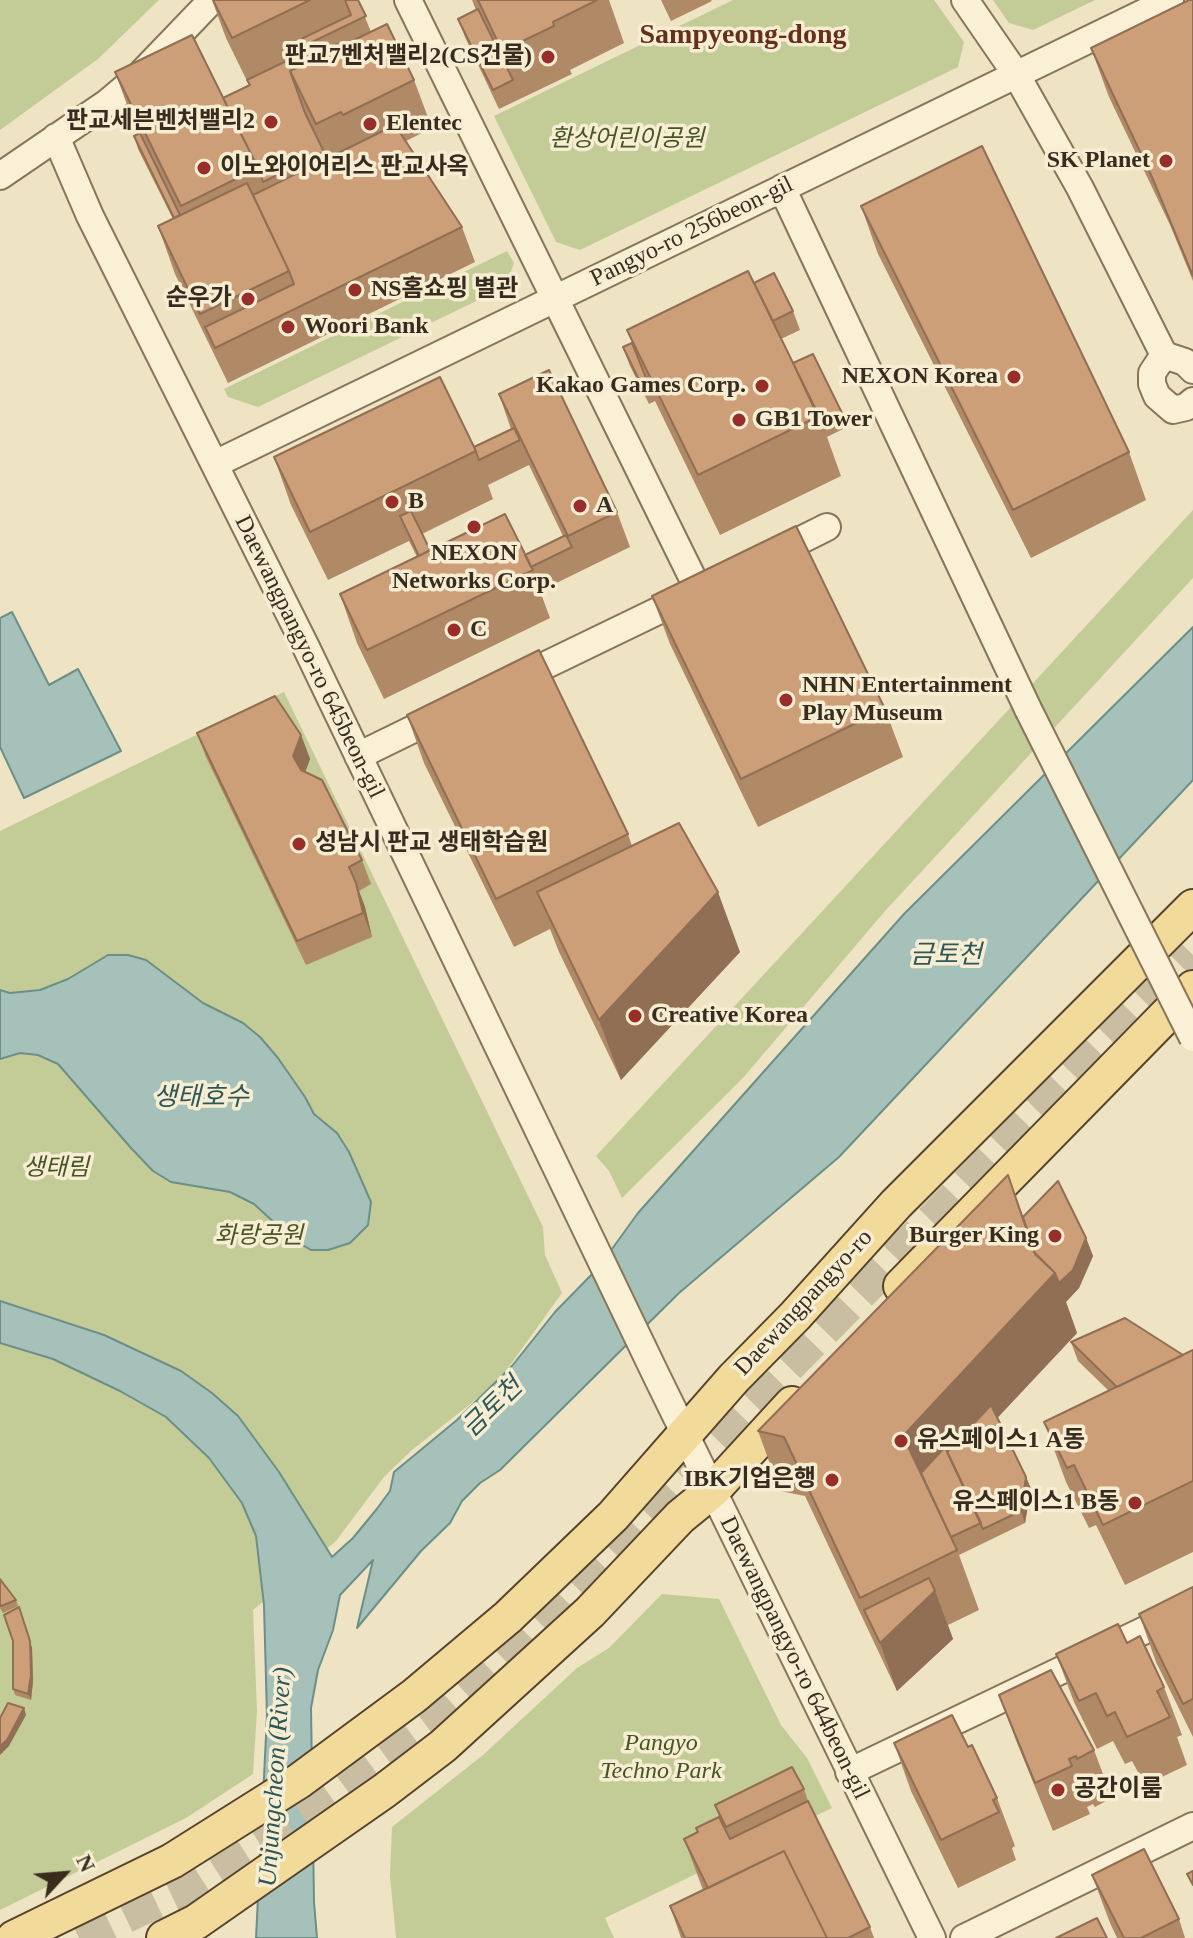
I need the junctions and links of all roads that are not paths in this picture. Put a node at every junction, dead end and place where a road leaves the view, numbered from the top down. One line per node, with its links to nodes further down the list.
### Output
1 (212, 0): 6 (street)
2 (408, 0): 9 (street)
3 (965, 0): 5 (street)
4 (1170, 0): 5 (street, Pangyo-ro 256beon-gil)
5 (1016, 74): 8 (street, Pangyo-ro 256beon-gil); 10 (street)
6 (56, 137): 7 (street); 13 (street, Daewangpangyo-ro 645beon-gil)
7 (0, 176)
8 (782, 188): 9 (street, Pangyo-ro 256beon-gil); 23 (street, bridge)
9 (555, 299): 13 (street, Pangyo-ro 256beon-gil); 17 (street)
10 (1164, 355): 11 (street); 12 (street)
11 (1193, 370)
12 (1193, 401)
13 (215, 464): 20 (street, Daewangpangyo-ro 645beon-gil)
14 (827, 527): 15 (street)
15 (756, 563)
16 (727, 577): 17 (street)
17 (699, 591): 18 (street)
18 (486, 694)
19 (458, 708): 20 (street)
20 (358, 756): 25 (street, Daewangpangyo-ro 645beon-gil)
21 (1193, 907): 27 (main road, Daewangpangyo-ro)
22 (1193, 988): 24 (main road)
23 (1193, 1038)
24 (881, 1308)
25 (657, 1377): 27 (street, Daewangpangyo-ro 644beon-gil)
26 (818, 1377): 28 (main road)
27 (685, 1433): 28 (street, Daewangpangyo-ro 644beon-gil); 32 (main road, Daewangpangyo-ro)
28 (713, 1490): 30 (street, Daewangpangyo-ro 644beon-gil); 33 (main road)
29 (1193, 1607): 30 (street)
30 (849, 1772): 34 (street, Daewangpangyo-ro 644beon-gil)
31 (1193, 1826): 35 (street)
32 (14, 1938)
33 (164, 1938)
34 (932, 1938)
35 (964, 1938)

